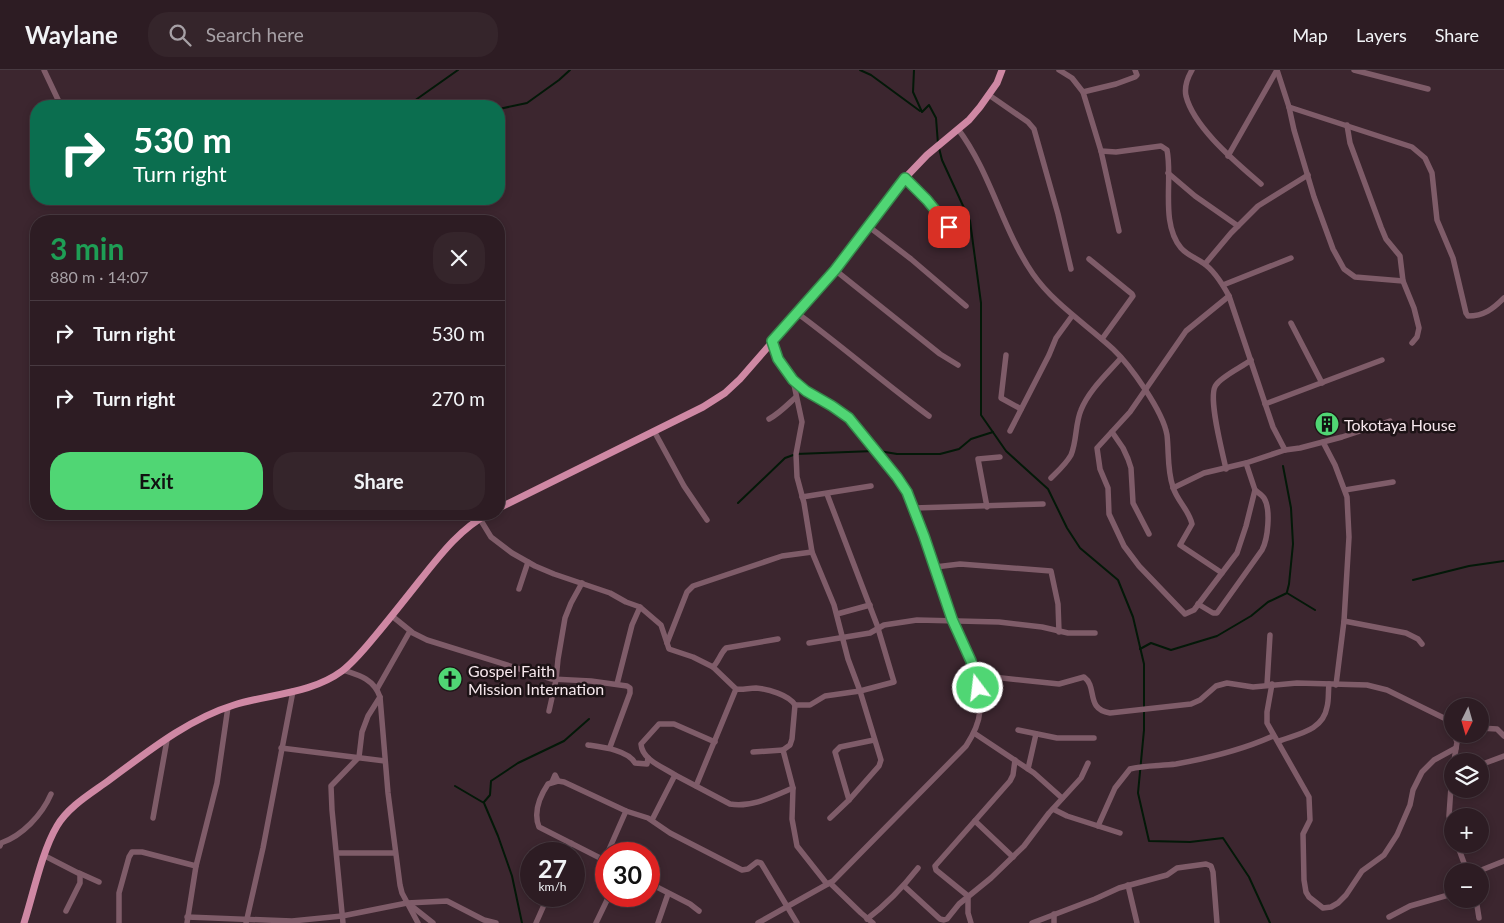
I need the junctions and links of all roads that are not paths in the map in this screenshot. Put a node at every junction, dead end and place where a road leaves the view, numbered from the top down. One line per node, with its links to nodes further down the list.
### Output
1 (44, 70): 11 (street)
2 (1002, 70): 10 (main road)
3 (1059, 70): 9 (street)
4 (1135, 70): 9 (street)
5 (1192, 70): 16 (street)
6 (1277, 70): 12 (street); 16 (street)
7 (1354, 70): 8 (street)
8 (1428, 89)
9 (1083, 92): 15 (street)
10 (989, 95): 14 (main road); 28 (street)
11 (58, 100)
12 (1289, 107): 13 (street); 18 (street)
13 (1347, 125): 30 (street); 33 (street)
14 (958, 129): 19 (main road); 36 (street)
15 (1101, 151): 17 (street); 23 (street)
16 (1228, 156): 20 (street)
17 (1168, 173): 22 (street); 27 (street)
18 (1308, 175): 22 (street); 30 (street)
19 (905, 178): 21 (main road); 24 (street)
20 (1261, 184)
21 (868, 226): 29 (main road); 34 (street)
22 (1238, 226): 27 (street)
23 (1119, 231)
24 (955, 236)
25 (1291, 258): 31 (street)
26 (1088, 259): 38 (street)
27 (1205, 264): 31 (street)
28 (1070, 269)
29 (835, 270): 35 (main road); 45 (street)
30 (1403, 280): 40 (street)
31 (1223, 285): 32 (street)
32 (1229, 296): 43 (street); 48 (street)
33 (1504, 298)
34 (966, 306)
35 (797, 313): 39 (main road); 52 (street)
36 (1072, 316): 38 (street); 51 (street)
37 (1291, 322): 47 (street)
38 (1102, 339): 42 (street)
39 (772, 341): 46 (street); 55 (main road)
40 (1412, 343)
41 (1006, 356): 51 (street)
42 (1121, 358): 48 (street); 63 (street)
43 (1251, 360): 50 (street); 62 (street)
44 (1382, 360): 47 (street)
45 (958, 365)
46 (793, 380): 49 (street); 74 (street)
47 (1322, 382): 50 (street)
48 (1146, 391): 57 (street); 66 (street)
49 (796, 397): 53 (street); 70 (street)
50 (1266, 404): 59 (street)
51 (1021, 409): 56 (street)
52 (929, 416)
53 (770, 420)
54 (1390, 421): 58 (street)
55 (654, 431): 72 (main road); 77 (street)
56 (1010, 431)
57 (1112, 432): 78 (street); 85 (street)
58 (1323, 442): 59 (street); 68 (street)
59 (1285, 450): 61 (street)
60 (1000, 457): 73 (street)
61 (1246, 463): 62 (street); 67 (street)
62 (1226, 469): 66 (street)
63 (1051, 478)
64 (1393, 482): 68 (street)
65 (871, 486): 69 (street)
66 (1173, 488): 82 (street)
67 (1255, 490): 82 (street); 85 (street)
68 (1345, 490): 91 (street)
69 (827, 494): 70 (street); 86 (street)
70 (802, 496): 79 (street)
71 (1043, 504): 73 (street)
72 (505, 505)
73 (987, 507): 74 (street)
74 (914, 508): 81 (street)
75 (478, 520): 89 (main road)
76 (481, 520): 80 (street)
77 (707, 520)
78 (1149, 534)
79 (812, 552): 88 (street); 100 (street)
80 (528, 562): 83 (street); 84 (street)
81 (935, 567): 90 (street); 94 (street)
82 (1222, 572): 85 (street)
83 (582, 583): 87 (street); 105 (street)
84 (519, 589)
85 (1198, 604)
86 (870, 606): 88 (street); 92 (street)
87 (640, 607): 100 (street); 106 (street)
88 (837, 614): 97 (street)
89 (392, 616): 93 (street); 103 (main road)
90 (952, 620): 92 (street); 94 (street); 104 (street)
91 (1344, 621): 101 (street); 108 (street)
92 (878, 629): 97 (street); 112 (street)
93 (410, 631): 105 (street); 109 (street)
94 (1059, 632): 95 (street)
95 (1094, 633)
96 (1270, 635): 107 (street)
97 (842, 637): 99 (street); 112 (street)
98 (778, 639): 102 (street)
99 (809, 642)
100 (667, 643): 102 (street)
101 (1422, 644)
102 (713, 667): 110 (street)
103 (343, 670): 109 (street); 111 (main road)
104 (974, 675): 107 (street); 120 (street)
105 (556, 680): 106 (street); 116 (street)
106 (617, 684): 132 (street)
107 (1270, 685): 108 (street); 122 (street)
108 (1333, 685): 117 (street); 127 (street)
109 (377, 689): 113 (street)
110 (736, 689): 114 (street); 128 (street)
111 (294, 691): 115 (main road); 131 (street)
112 (860, 691): 114 (street); 126 (street)
113 (380, 697): 138 (street); 141 (street)
114 (796, 705): 134 (street)
115 (228, 707): 125 (main road); 167 (street)
116 (549, 711)
117 (1444, 718)
118 (1489, 729): 123 (street)
119 (1018, 730): 121 (street)
120 (974, 733): 140 (street); 172 (street)
121 (1036, 734): 124 (street); 144 (street)
122 (1273, 736): 127 (street); 157 (street)
123 (1504, 736)
124 (1094, 738)
125 (167, 740): 153 (street); 164 (main road)
126 (874, 740): 150 (street); 150 (street)
127 (1279, 741): 133 (street)
128 (715, 742): 139 (street); 146 (street)
129 (1456, 743): 133 (street)
130 (588, 745): 132 (street)
131 (281, 748): 138 (street); 192 (street)
132 (610, 748): 139 (street)
133 (1456, 748): 136 (street)
134 (783, 750): 135 (street); 147 (street)
135 (753, 752)
136 (1455, 753)
137 (1504, 756): 142 (street)
138 (359, 757): 141 (street); 163 (street)
139 (648, 758): 145 (street)
140 (1015, 760): 144 (street); 156 (street)
141 (385, 761): 162 (street)
142 (1489, 762)
143 (1088, 763): 149 (street)
144 (1028, 769): 149 (street)
145 (675, 775): 146 (street); 155 (street)
146 (696, 786): 147 (street)
147 (794, 788): 172 (street)
148 (51, 794): 161 (street)
149 (1062, 798): 151 (street)
150 (849, 800): 154 (street)
151 (1053, 809): 157 (street); 165 (street)
152 (626, 811): 155 (street); 159 (street); 160 (street)
153 (153, 818)
154 (830, 818)
155 (652, 820): 182 (street)
156 (976, 821): 165 (street); 177 (street)
157 (1098, 826): 158 (street)
158 (1120, 833)
159 (569, 842)
160 (613, 842)
161 (0, 846)
162 (394, 853): 163 (street); 179 (street)
163 (337, 854): 187 (street)
164 (45, 856): 170 (street); 193 (main road)
165 (1013, 857): 177 (street)
166 (1504, 860): 168 (street)
167 (196, 866): 191 (street); 194 (street)
168 (1489, 867)
169 (918, 868): 174 (street)
170 (77, 872): 171 (street); 184 (street)
171 (99, 882)
172 (828, 884): 182 (street); 190 (street)
173 (1128, 885): 186 (street); 208 (street); 209 (street)
174 (904, 886): 177 (street); 190 (street)
175 (660, 890): 176 (street)
176 (668, 894): 185 (street); 201 (street)
177 (968, 896): 205 (street)
178 (1444, 896): 188 (street)
179 (407, 903): 187 (street); 196 (street); 197 (street); 198 (street)
180 (543, 907): 199 (street)
181 (604, 907): 200 (street)
182 (786, 907): 202 (street); 203 (street)
183 (1477, 908): 189 (street)
184 (66, 911)
185 (699, 911)
186 (1054, 914): 206 (street); 207 (street)
187 (342, 916): 192 (street); 195 (street)
188 (1389, 917)
189 (1479, 918)
190 (867, 919): 204 (street)
191 (187, 920): 192 (street)
192 (246, 921)
193 (24, 923)
194 (119, 923)
195 (343, 923)
196 (418, 923)
197 (433, 923)
198 (496, 923)
199 (536, 923)
200 (596, 923)
201 (658, 923)
202 (758, 923)
203 (797, 923)
204 (873, 923)
205 (971, 923)
206 (1032, 923)
207 (1054, 923)
208 (1137, 923)
209 (1217, 923)

